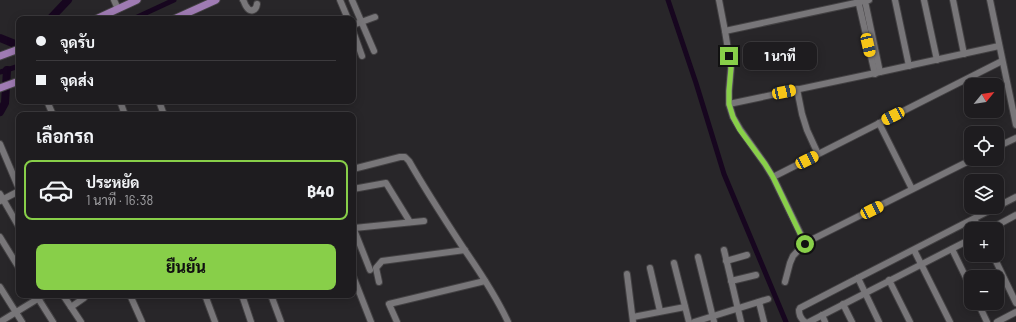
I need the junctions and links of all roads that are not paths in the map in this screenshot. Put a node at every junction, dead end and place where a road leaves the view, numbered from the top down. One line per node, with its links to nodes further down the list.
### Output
1 (114, 0): 15 (street)
2 (137, 0): 15 (main road)
3 (216, 0): 17 (main road)
4 (243, 0): 14 (street)
5 (340, 0): 18 (street)
6 (352, 0): 20 (street)
7 (719, 0): 22 (street)
8 (895, 0): 32 (street)
9 (924, 0): 30 (street)
10 (953, 0): 27 (street)
11 (990, 0): 24 (street)
12 (863, 1): 13 (street); 33 (street)
13 (838, 3): 22 (street)
14 (257, 4)
15 (118, 9): 16 (main road)
16 (103, 16)
17 (181, 16)
18 (347, 16)
19 (375, 17): 20 (street)
20 (362, 22): 21 (street); 26 (street)
21 (356, 25)
22 (726, 31): 37 (street)
23 (356, 39): 29 (street)
24 (999, 46): 27 (street); 31 (street)
25 (16, 51): 28 (main road)
26 (374, 51)
27 (964, 54): 30 (street)
28 (2, 55)
29 (362, 56)
30 (937, 60): 32 (street)
31 (1002, 61): 38 (street); 39 (street)
32 (909, 66): 33 (street)
33 (878, 73): 36 (street)
34 (16, 82): 35 (main road)
35 (0, 88)
36 (797, 89): 37 (street); 43 (street)
37 (729, 104): 46 (street)
38 (879, 123): 43 (street); 49 (street)
39 (1016, 126)
40 (1016, 138): 42 (street)
41 (0, 144): 47 (street)
42 (1004, 144)
43 (818, 154): 46 (street)
44 (964, 164): 49 (street)
45 (356, 168): 67 (street)
46 (773, 177): 65 (street)
47 (16, 183)
48 (356, 188): 57 (street)
49 (912, 189): 65 (street)
50 (16, 191): 52 (street)
51 (1016, 197): 54 (street)
52 (1, 198): 56 (street)
53 (1014, 216): 59 (street); 60 (street)
54 (974, 219): 58 (street); 69 (street)
55 (424, 220): 57 (street)
56 (16, 221)
57 (410, 222): 61 (street)
58 (976, 222)
59 (1003, 222)
60 (1016, 223)
61 (356, 227)
62 (356, 235): 78 (street)
63 (0, 237): 74 (street)
64 (964, 243): 66 (street)
65 (805, 244): 87 (street)
66 (952, 249): 76 (street); 80 (street)
67 (465, 250): 84 (street); 86 (street)
68 (724, 250): 72 (street)
69 (914, 250): 76 (street); 82 (street)
70 (747, 255): 72 (street)
71 (698, 256): 112 (street)
72 (726, 260): 85 (street)
73 (996, 262): 101 (street)
74 (16, 263)
75 (674, 263): 104 (street)
76 (921, 264): 83 (street); 134 (street)
77 (650, 268): 107 (street)
78 (370, 270)
79 (626, 274): 111 (street)
80 (964, 274)
81 (756, 275): 85 (street)
82 (858, 278): 90 (street); 128 (street)
83 (889, 280): 90 (street); 133 (street)
84 (485, 281): 122 (street); 123 (street)
85 (731, 281): 105 (street)
86 (379, 282)
87 (785, 282)
88 (356, 284): 121 (street)
89 (0, 287): 108 (street)
90 (865, 292): 102 (street); 132 (street)
91 (36, 298): 108 (street)
92 (38, 298): 115 (street)
93 (65, 298): 103 (street)
94 (84, 298): 103 (street)
95 (131, 298): 117 (street)
96 (206, 298): 118 (street)
97 (243, 298): 119 (street)
98 (272, 298): 120 (street)
99 (768, 299): 100 (street)
100 (759, 302): 105 (street); 127 (street)
101 (1016, 303)
102 (843, 304): 110 (street); 131 (street)
103 (71, 307): 116 (street)
104 (685, 307): 107 (street); 124 (street)
105 (737, 309): 112 (street); 126 (street)
106 (981, 310): 135 (street)
107 (660, 311): 111 (street)
108 (16, 312): 113 (street); 114 (street)
109 (1016, 312): 136 (street)
110 (822, 315): 129 (street); 130 (street)
111 (633, 319)
112 (714, 319): 125 (street)
113 (0, 322)
114 (22, 322)
115 (53, 322)
116 (81, 322)
117 (142, 322)
118 (215, 322)
119 (251, 322)
120 (281, 322)
121 (371, 322)
122 (397, 322)
123 (508, 322)
124 (689, 322)
125 (694, 322)
126 (741, 322)
127 (764, 322)
128 (805, 322)
129 (809, 322)
130 (825, 322)
131 (852, 322)
132 (879, 322)
133 (910, 322)
134 (950, 322)
135 (987, 322)
136 (997, 322)

